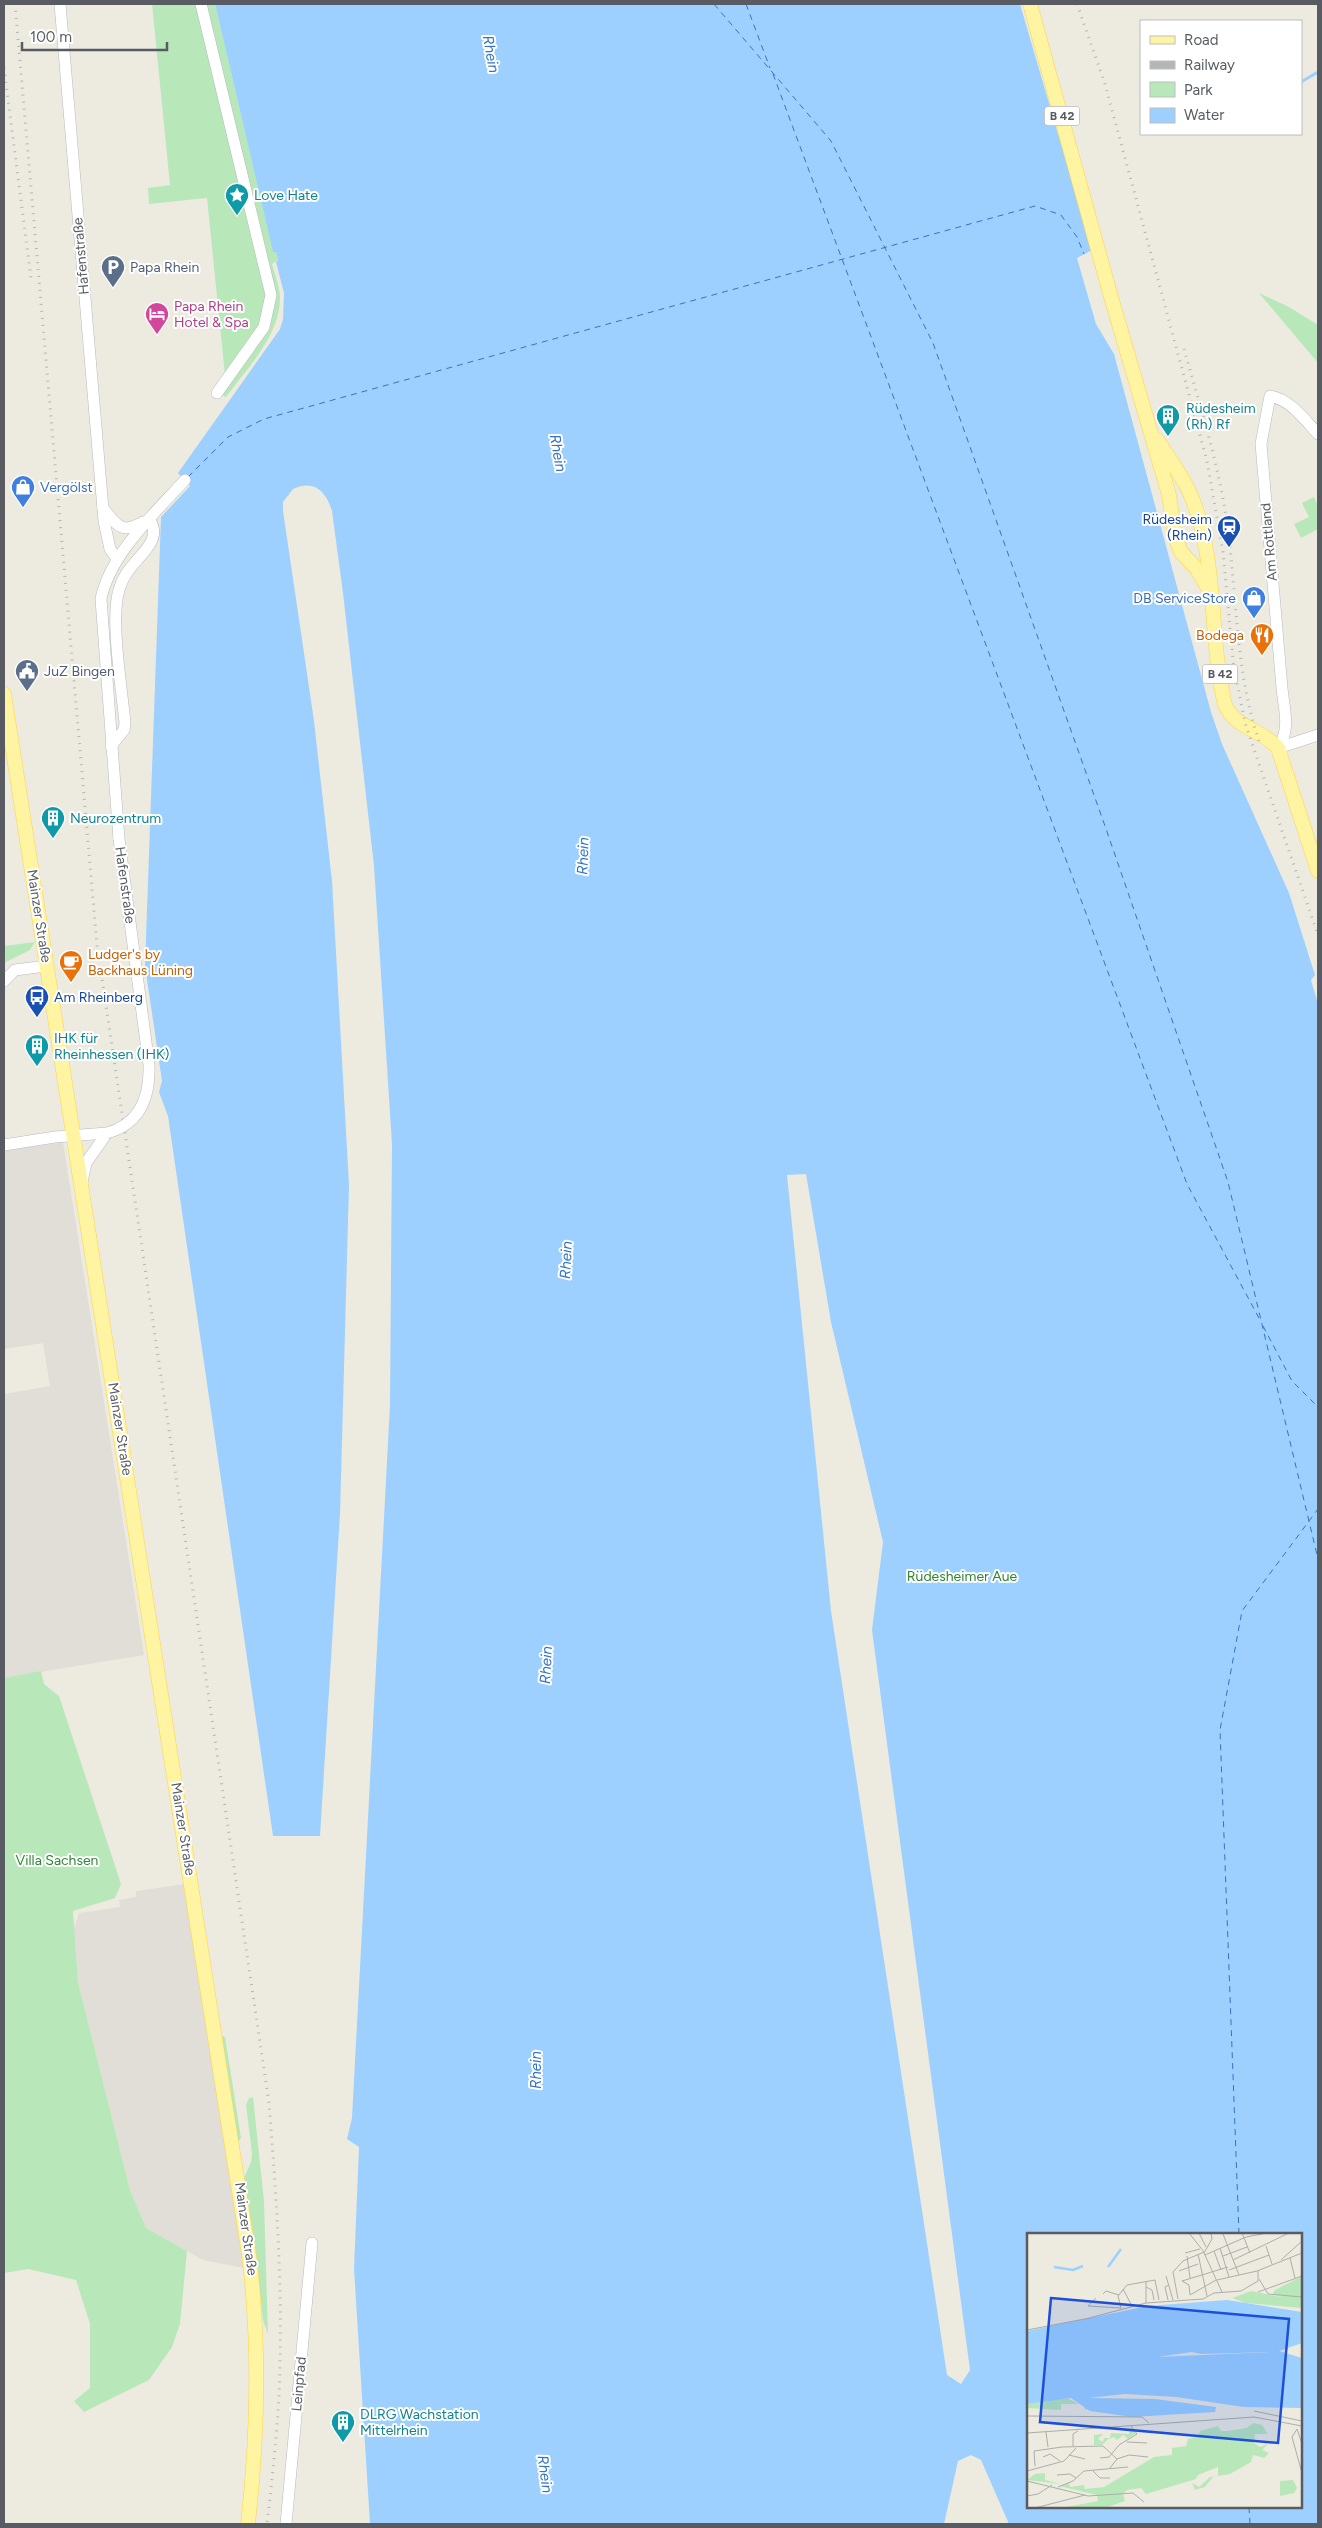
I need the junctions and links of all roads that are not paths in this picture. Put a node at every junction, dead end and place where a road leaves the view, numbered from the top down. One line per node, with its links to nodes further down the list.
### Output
1 (60, 4): 8 (street, Hafenstraße)
2 (201, 4): 4 (street)
3 (1030, 4): 5 (main road, B 42)
4 (217, 393)
5 (1147, 422): 11 (main road, B 42); 11 (main road, B 42)
6 (1318, 434): 15 (street, Am Rottland)
7 (185, 480): 9 (street, Hafenstraße)
8 (103, 508): 9 (street, Hafenstraße); 10 (street, Hafenstraße)
9 (149, 519): 10 (street, Hafenstraße); 14 (street)
10 (117, 560): 14 (street, Hafenstraße)
11 (1211, 593): 15 (main road, B 42)
12 (4, 694): 17 (main road, Mainzer Straße)
13 (1318, 734): 15 (street)
14 (111, 746): 19 (street, Hafenstraße, bridge)
15 (1278, 748): 16 (main road)
16 (1317, 864)
17 (46, 966): 18 (street); 20 (main road, Mainzer Straße)
18 (4, 981)
19 (107, 1133): 20 (street, Hafenstraße); 22 (street, Hafenstraße)
20 (72, 1137): 21 (street); 22 (main road, Mainzer Straße)
21 (4, 1145)
22 (81, 1183): 24 (main road, Mainzer Straße)
23 (312, 2243): 25 (street, Leinpfad)
24 (248, 2524)
25 (286, 2524)

